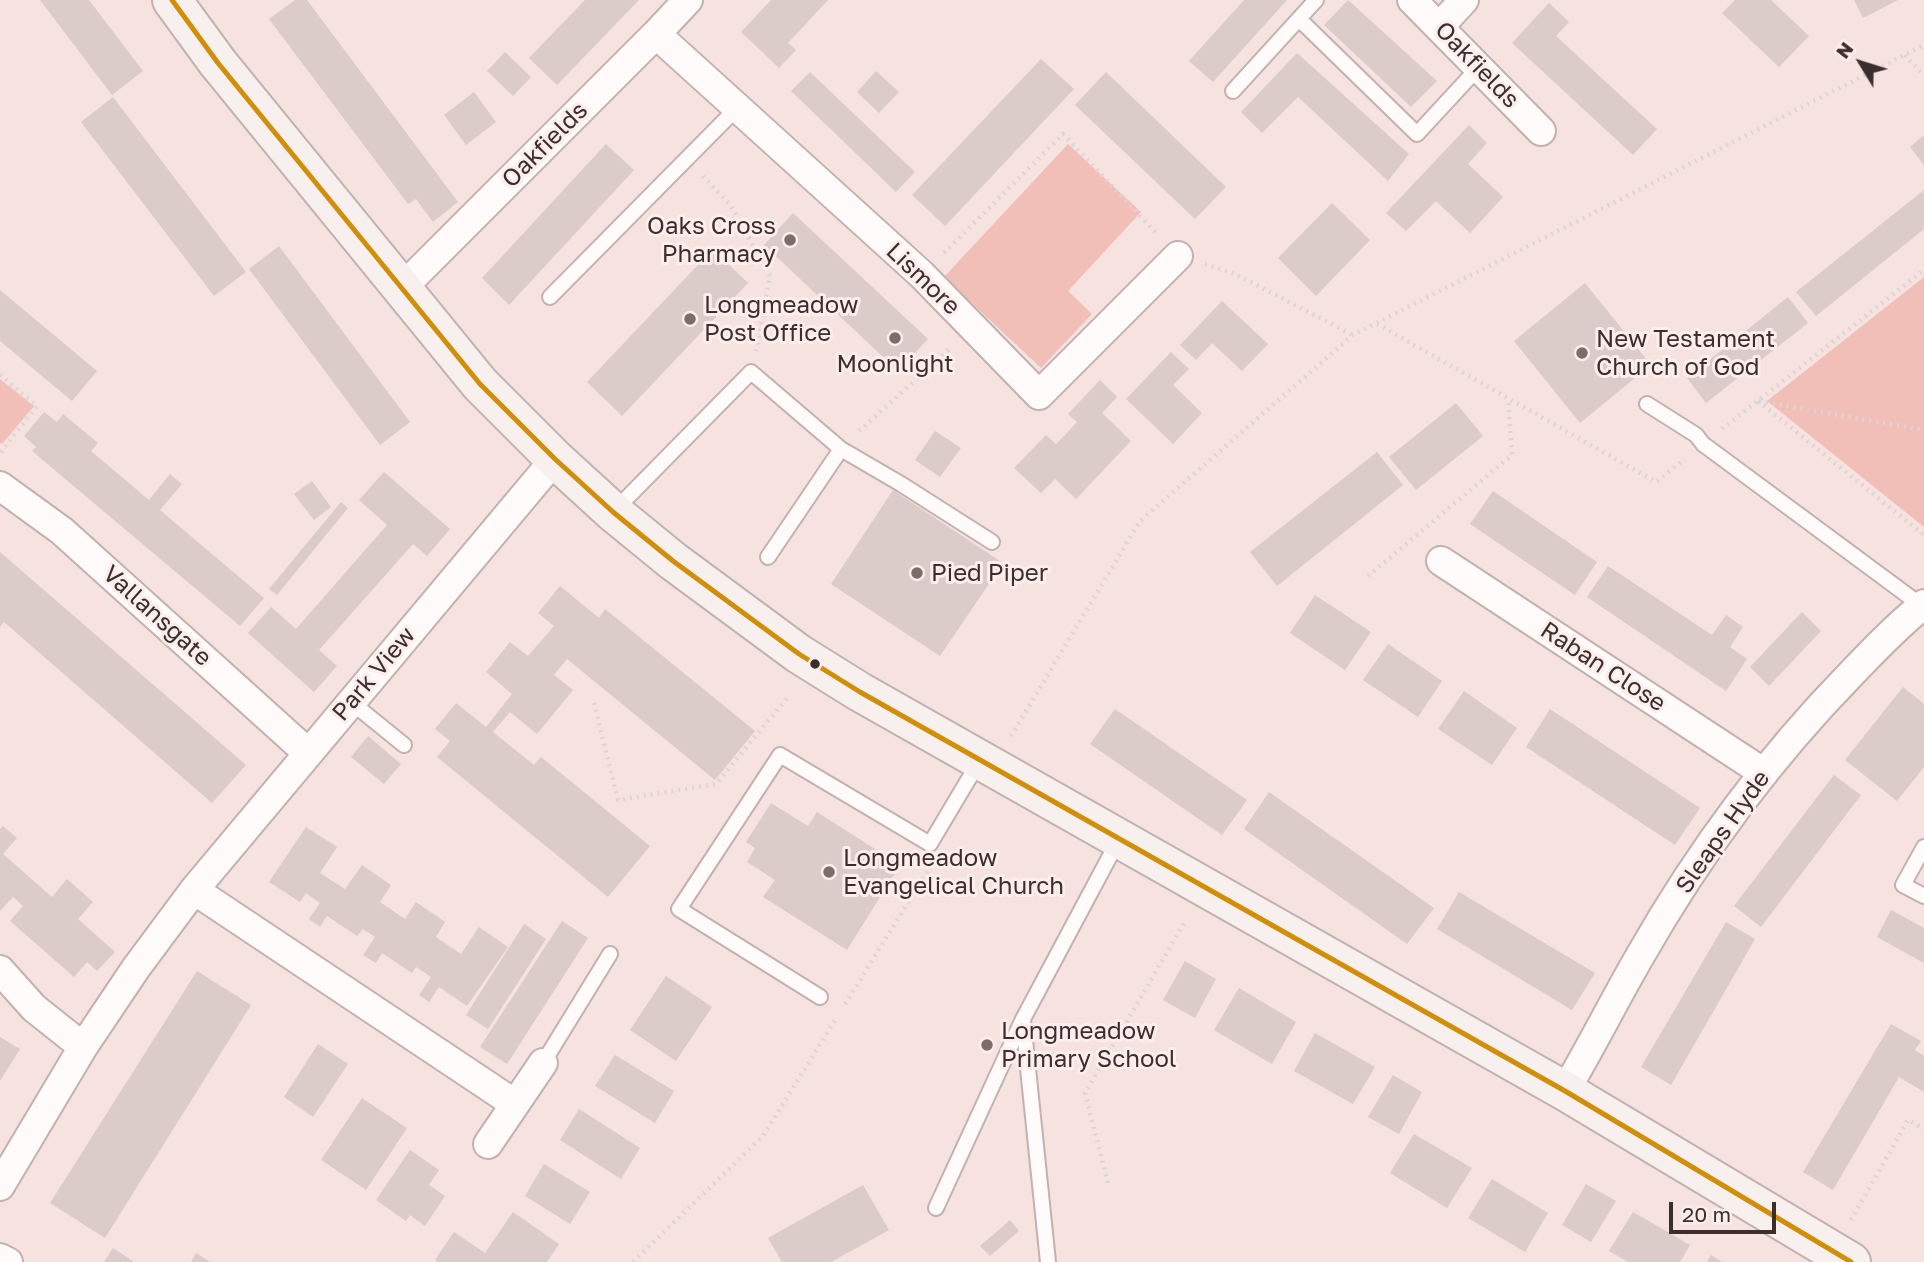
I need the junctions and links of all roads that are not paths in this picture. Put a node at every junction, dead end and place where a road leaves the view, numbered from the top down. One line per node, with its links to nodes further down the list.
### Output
1 (172, 0): 14 (street)
2 (688, 0): 8 (street, Oakfields)
3 (1316, 0): 6 (lane)
4 (1412, 0): 7 (street, Oakfields)
5 (1464, 0): 7 (street)
6 (1299, 19): 9 (lane); 10 (lane)
7 (1440, 26): 9 (street, Oakfields)
8 (656, 34): 11 (street, Lismore); 14 (street, Oakfields)
9 (1478, 68): 12 (street, Oakfields)
10 (1233, 91)
11 (736, 109): 13 (street, Lismore); 15 (lane)
12 (1541, 131)
13 (1178, 256)
14 (401, 289): 18 (street)
15 (550, 298)
16 (1647, 404): 24 (lane)
17 (841, 449): 20 (lane); 21 (lane); 22 (lane)
18 (555, 459): 20 (street); 25 (street, Park View)
19 (0, 486): 27 (street, Vallansgate)
20 (613, 512): 28 (street)
21 (992, 542)
22 (768, 557)
23 (1441, 561): 29 (street, Raban Close)
24 (1923, 605): 29 (street, Sleaps Hyde)
25 (352, 702): 26 (lane); 27 (street, Park View)
26 (404, 745)
27 (308, 752): 32 (street, Park View)
28 (986, 764): 30 (street); 36 (lane)
29 (1764, 773): 40 (street, Sleaps Hyde)
30 (1119, 839): 37 (lane); 40 (street)
31 (1924, 847): 33 (lane)
32 (194, 890): 38 (street, Park View); 41 (street)
33 (1924, 896)
34 (610, 954): 39 (lane)
35 (0, 970): 38 (street)
36 (820, 997)
37 (1023, 1019): 44 (lane); 48 (lane)
38 (83, 1047): 43 (street, Park View)
39 (542, 1063): 41 (street)
40 (1564, 1091): 45 (street)
41 (515, 1104): 42 (street)
42 (488, 1144)
43 (0, 1186)
44 (936, 1208)
45 (1831, 1255)
46 (0, 1258): 47 (street)
47 (8, 1262)
48 (1048, 1262)

